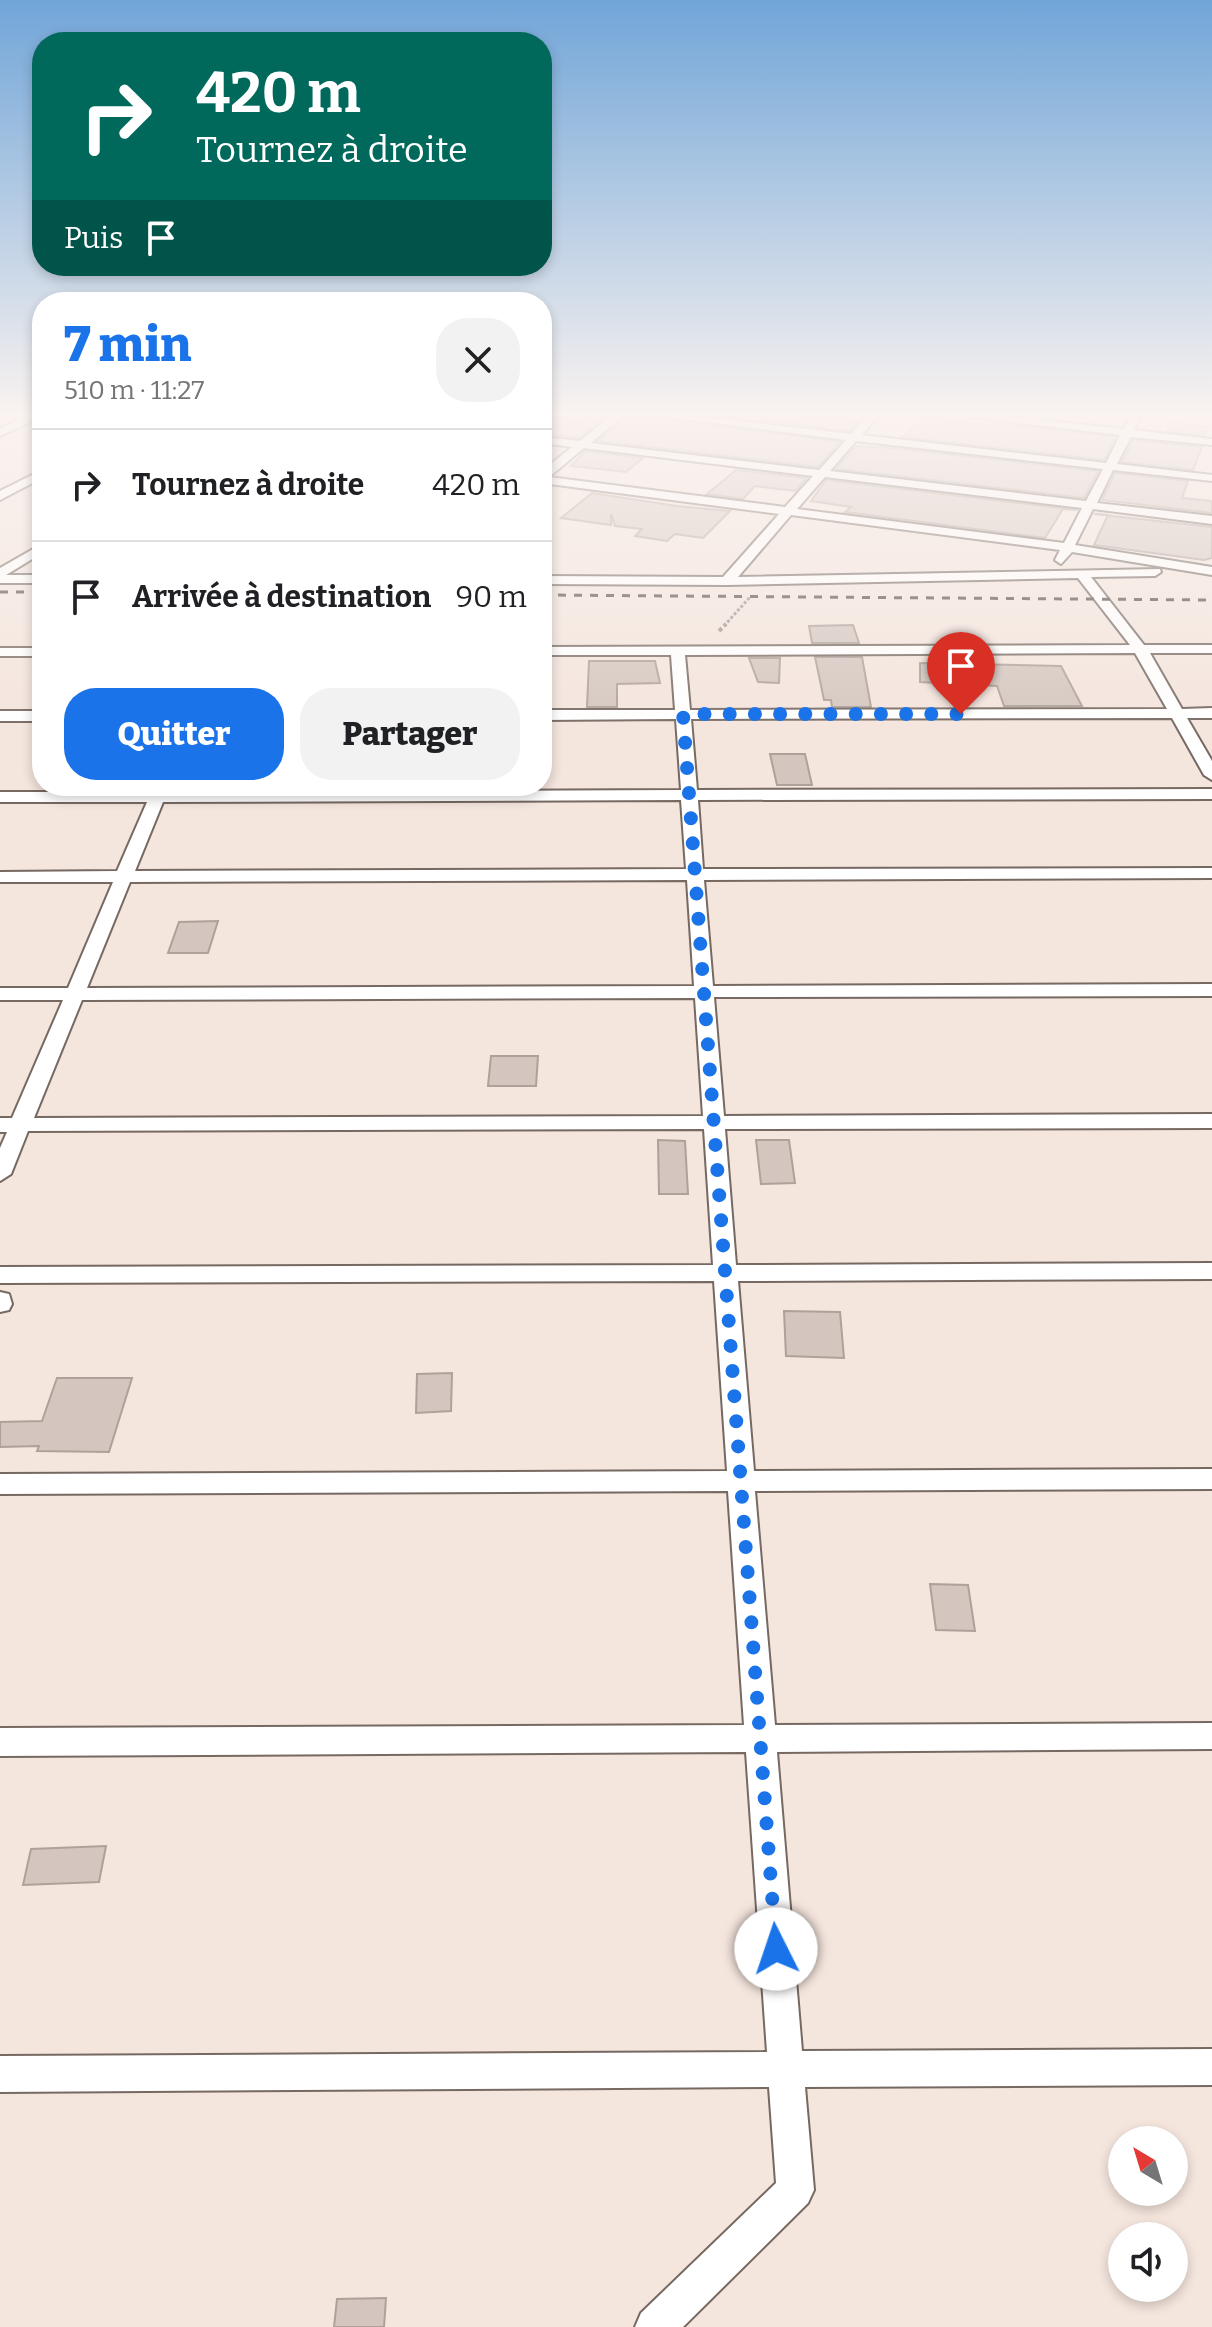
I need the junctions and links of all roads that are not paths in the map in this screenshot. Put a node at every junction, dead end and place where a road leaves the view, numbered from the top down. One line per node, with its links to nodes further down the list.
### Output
1 (779, 523): 13 (street)
2 (872, 523): 4 (street)
3 (1080, 523): 4 (street)
4 (1067, 547): 6 (street); 9 (street)
5 (32, 554): 8 (street)
6 (1212, 571): 7 (street)
7 (1080, 572): 9 (street); 14 (street)
8 (0, 573)
9 (1053, 575): 13 (street)
10 (0, 579): 11 (street)
11 (32, 579)
12 (552, 580): 13 (street)
13 (727, 581)
14 (1140, 649): 15 (street); 16 (street); 20 (street)
15 (1212, 649)
16 (687, 650): 17 (street); 22 (street)
17 (552, 651)
18 (0, 652): 19 (street)
19 (32, 652)
20 (1177, 713): 21 (street); 22 (street); 26 (street)
21 (1212, 713)
22 (683, 714): 23 (street); 29 (street)
23 (552, 715)
24 (0, 716): 25 (street)
25 (32, 716)
26 (1212, 775)
27 (552, 794): 29 (street)
28 (1212, 794): 29 (street)
29 (689, 795): 34 (street)
30 (32, 796): 32 (street)
31 (157, 796): 36 (street)
32 (0, 797)
33 (1212, 873): 34 (street)
34 (695, 875): 36 (street); 38 (street)
35 (0, 877): 36 (street)
36 (124, 877): 40 (street)
37 (1212, 990): 38 (street)
38 (704, 992): 40 (street); 42 (street)
39 (0, 994): 40 (street)
40 (75, 994): 43 (street)
41 (1212, 1121): 42 (street)
42 (714, 1123): 43 (street); 46 (street)
43 (10, 1125): 44 (street)
44 (0, 1174)
45 (1212, 1271): 46 (street)
46 (725, 1272): 47 (street); 49 (street)
47 (0, 1275)
48 (1212, 1479): 49 (street)
49 (741, 1481): 50 (street); 52 (street)
50 (0, 1484)
51 (1212, 1736): 52 (street)
52 (760, 1738): 53 (street); 55 (street)
53 (0, 1742)
54 (1212, 2067): 55 (street)
55 (785, 2069): 56 (street); 57 (street)
56 (0, 2074)
57 (655, 2327)

